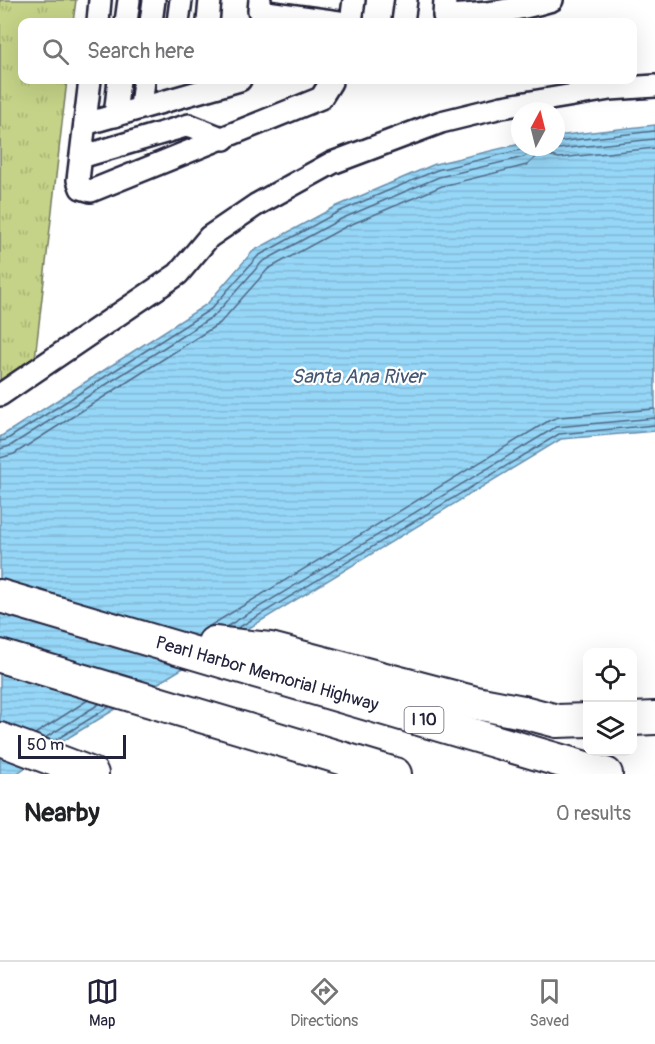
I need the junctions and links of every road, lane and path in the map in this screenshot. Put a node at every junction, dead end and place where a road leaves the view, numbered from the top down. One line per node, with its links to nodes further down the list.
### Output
1 (100, 0): 11 (lane)
2 (129, 0): 12 (lane)
3 (154, 0): 13 (lane)
4 (181, 0): 14 (lane)
5 (210, 0): 15 (lane)
6 (260, 0): 16 (lane)
7 (354, 0): 17 (lane)
8 (406, 0): 18 (lane)
9 (548, 1): 10 (lane)
10 (442, 13)
11 (98, 18)
12 (127, 18)
13 (152, 18)
14 (179, 18)
15 (208, 18)
16 (310, 18)
17 (352, 18)
18 (404, 18)
19 (90, 84): 28 (lane)
20 (119, 84): 27 (lane)
21 (144, 84): 26 (lane)
22 (330, 84): 29 (lane)
23 (200, 85): 25 (lane)
24 (655, 86): 31 (lane)
25 (170, 90): 26 (lane)
26 (141, 108): 27 (lane)
27 (115, 116): 28 (lane)
28 (85, 124): 30 (lane)
29 (224, 139): 30 (lane); 30 (lane)
30 (81, 157)
31 (0, 395)
32 (0, 596): 33 (highway, I 10)
33 (135, 635): 37 (highway); 43 (highway, Pearl Harbor Memorial Highway / I 10)
34 (0, 656): 42 (highway)
35 (637, 718): 36 (highway)
36 (655, 718)
37 (583, 720)
38 (0, 739): 41 (highway)
39 (0, 744): 40 (highway)
40 (50, 774)
41 (92, 774)
42 (395, 774)
43 (606, 774)

